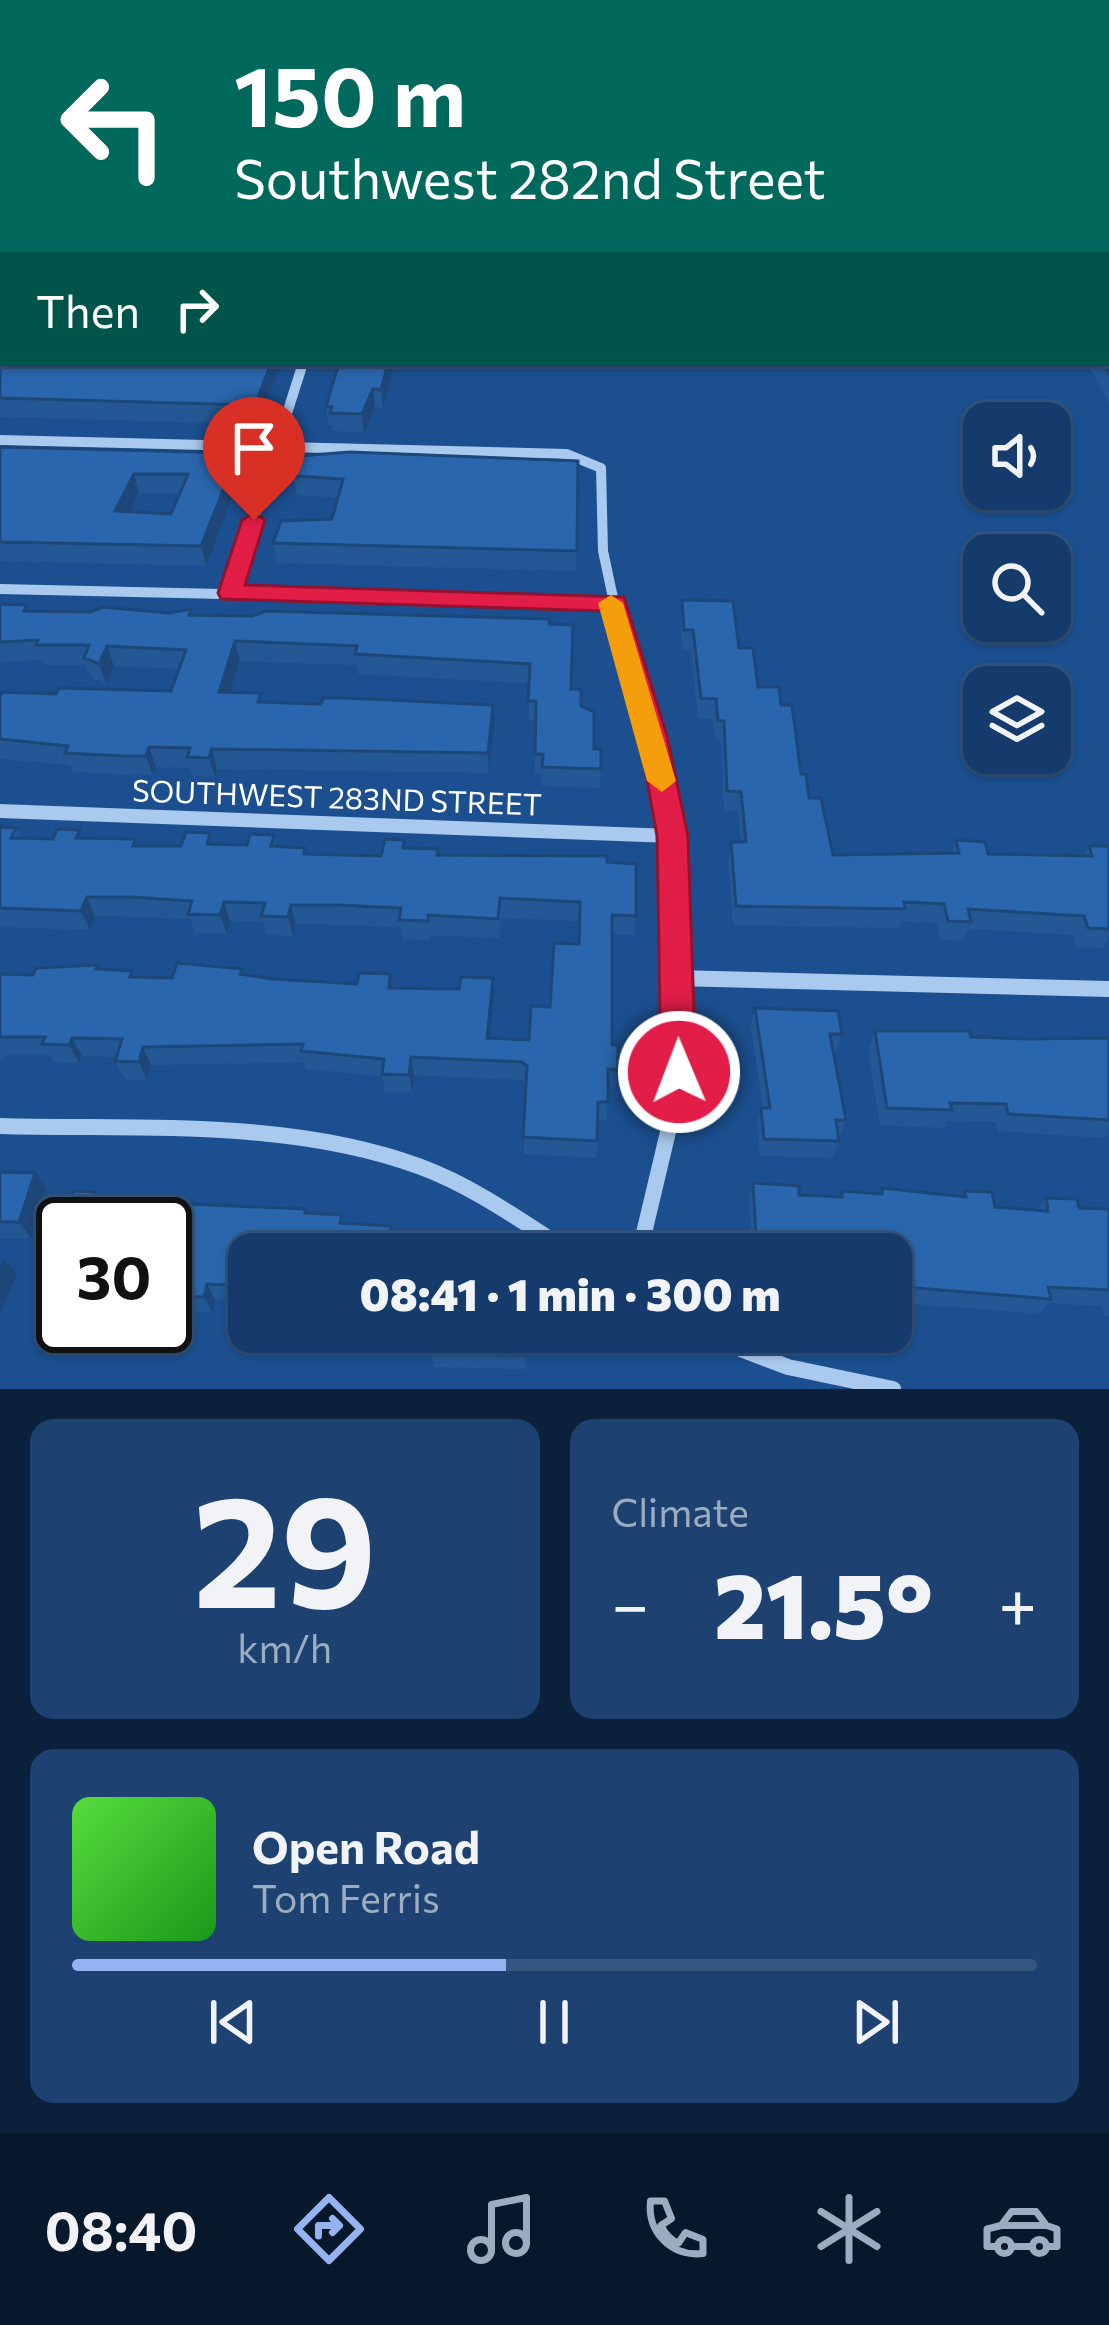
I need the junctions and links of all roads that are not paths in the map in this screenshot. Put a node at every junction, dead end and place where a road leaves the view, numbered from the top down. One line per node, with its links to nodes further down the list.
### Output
1 (302, 366): 3 (street)
2 (0, 440): 3 (street)
3 (277, 447): 5 (street); 6 (street)
4 (0, 589): 5 (street)
5 (230, 593): 6 (street)
6 (615, 603): 8 (street)
7 (0, 811): 8 (street, SOUTHWEST 283ND STREET)
8 (672, 836): 9 (street)
9 (676, 978): 10 (street); 13 (street)
10 (1109, 989)
11 (0, 1126): 12 (street)
12 (536, 1233)
13 (646, 1233)
14 (751, 1353): 15 (street)
15 (893, 1389)

